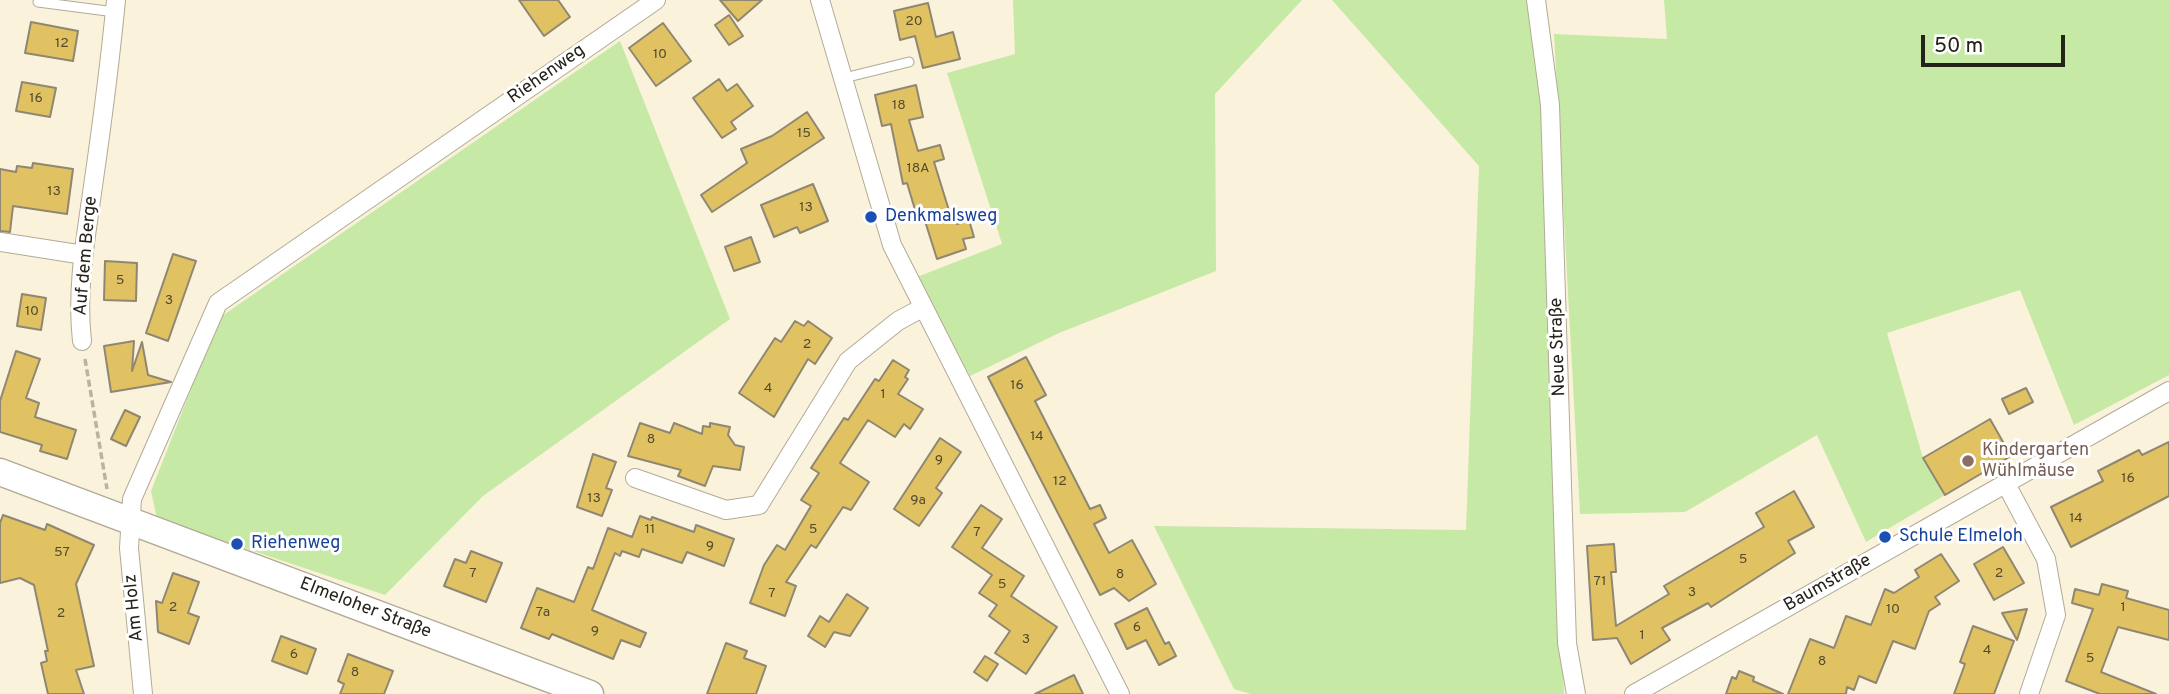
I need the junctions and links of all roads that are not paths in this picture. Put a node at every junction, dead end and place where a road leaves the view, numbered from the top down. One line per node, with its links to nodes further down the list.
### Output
1 (656, 0): 16 (street, Riehenweg)
2 (820, 0): 7 (street)
3 (1536, 0): 20 (street, Neue Straße)
4 (38, 2): 5 (lane)
5 (115, 6): 9 (street, Auf dem Berge)
6 (909, 62): 7 (lane)
7 (844, 78): 10 (street)
8 (0, 242): 9 (street)
9 (83, 255): 11 (street, Auf dem Berge)
10 (922, 308): 14 (street); 19 (street)
11 (82, 341)
12 (2169, 391): 15 (street, Baumstraße)
13 (0, 472): 16 (street, Elmeloher Straße)
14 (635, 478)
15 (2006, 484): 21 (street, Baumstraße); 22 (street)
16 (119, 517): 17 (street, Am Holz); 18 (street, Elmeloher Straße)
17 (143, 694)
18 (590, 694)
19 (1120, 694)
20 (1576, 694)
21 (1634, 694)
22 (2029, 694)

